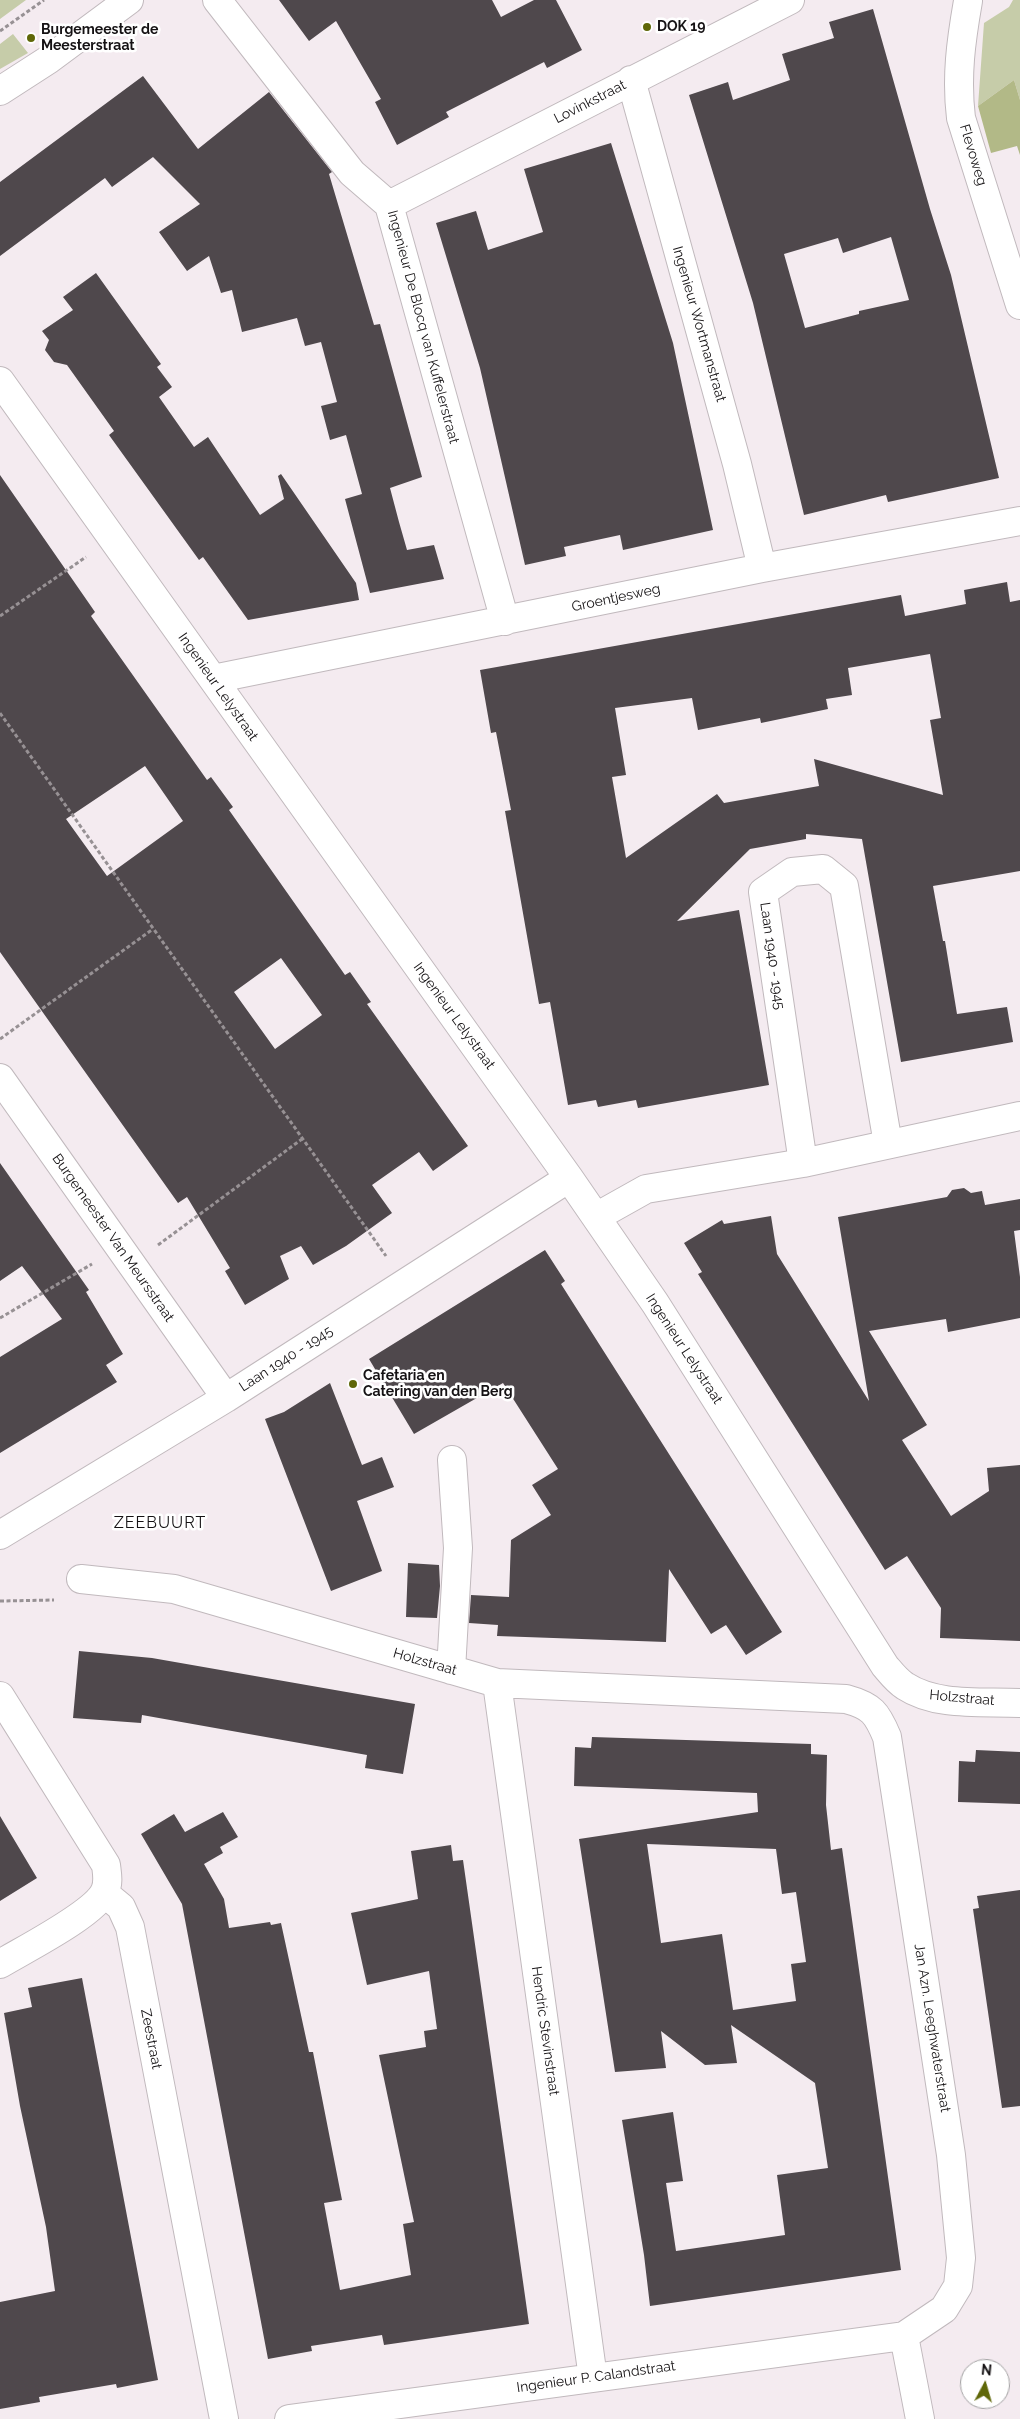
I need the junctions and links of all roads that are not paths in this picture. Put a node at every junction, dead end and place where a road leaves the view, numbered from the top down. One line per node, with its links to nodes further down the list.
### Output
1 (129, 0): 6 (street)
2 (217, 0): 7 (street, Ingenieur De Blocq van Kuffelerstraat)
3 (790, 0): 5 (street, Lovinkstraat)
4 (971, 0): 8 (street, Flevoweg)
5 (631, 80): 7 (street, Lovinkstraat); 11 (street, Ingenieur Wortmanstraat)
6 (0, 91)
7 (390, 205): 12 (street, Ingenieur De Blocq van Kuffelerstraat)
8 (1020, 305)
9 (0, 381): 13 (street, Ingenieur Lelystraat)
10 (1020, 521): 11 (street, Groentjesweg)
11 (762, 568): 12 (street, Groentjesweg)
12 (505, 621): 13 (street, Groentjesweg)
13 (213, 679): 18 (street, Ingenieur Lelystraat)
14 (0, 1078): 20 (street, Burgemeester Van Meursstraat)
15 (1020, 1116): 16 (street)
16 (888, 1144): 17 (street); 17 (street, Laan 1940 - 1945)
17 (803, 1163): 19 (street)
18 (569, 1178): 19 (street, Ingenieur Lelystraat); 20 (street, Laan 1940 - 1945)
19 (596, 1217): 24 (street, Ingenieur Lelystraat)
20 (226, 1398): 22 (street, Laan 1940 - 1945)
21 (452, 1460): 25 (street)
22 (0, 1535)
23 (81, 1580): 25 (street, Holzstraat)
24 (885, 1666): 28 (street, Holzstraat)
25 (451, 1670): 26 (street, Holzstraat)
26 (497, 1683): 29 (street, Holzstraat); 33 (street, Hendric Stevinstraat)
27 (0, 1696): 30 (street)
28 (1020, 1703)
29 (864, 1704): 32 (street, Jan Azn. Leeghwaterstraat)
30 (104, 1893): 31 (street); 34 (street, Zeestraat)
31 (0, 1964)
32 (904, 2336): 33 (street, Ingenieur P. Calandstraat); 36 (street)
33 (593, 2378): 35 (street, Ingenieur P. Calandstraat)
34 (224, 2419)
35 (289, 2419)
36 (920, 2419)

